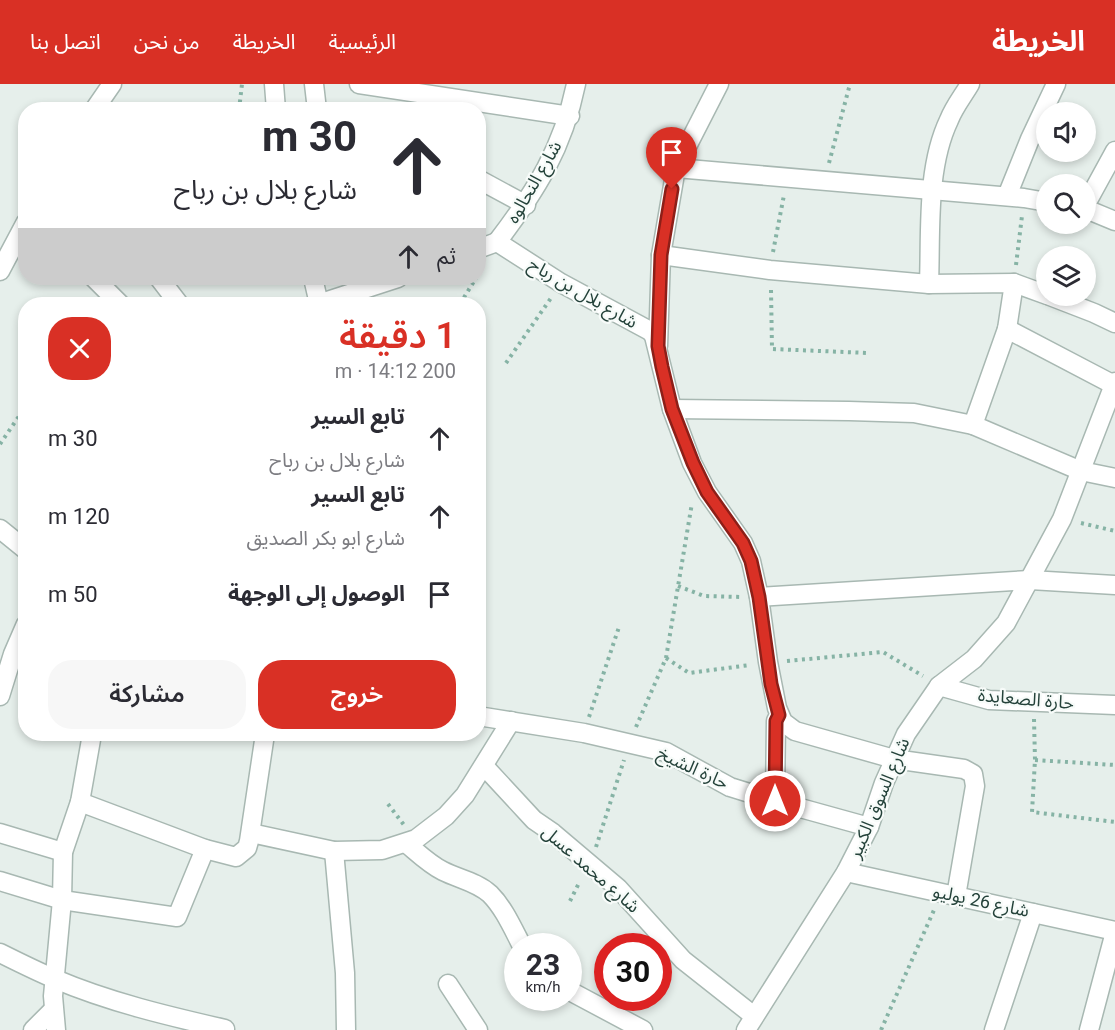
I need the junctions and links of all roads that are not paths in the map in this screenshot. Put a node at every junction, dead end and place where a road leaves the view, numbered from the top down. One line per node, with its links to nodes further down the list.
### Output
1 (112, 84): 9 (street)
2 (274, 84): 10 (street)
3 (314, 84): 11 (street)
4 (359, 84): 12 (street)
5 (576, 84): 14 (street, شارع النحالوه)
6 (719, 84): 16 (street)
7 (970, 84): 19 (street)
8 (1056, 84): 20 (street)
9 (100, 102)
10 (275, 102)
11 (316, 102)
12 (478, 102)
13 (486, 103): 14 (street)
14 (570, 116): 22 (street, شارع النحالوه)
15 (1115, 151): 18 (street)
16 (676, 168): 19 (street); 28 (street)
17 (486, 183): 22 (street)
18 (1096, 186)
19 (932, 190): 20 (street); 31 (street)
20 (1015, 197): 21 (street)
21 (1036, 200)
22 (526, 205): 26 (street, شارع النحالوه)
23 (1096, 213): 24 (street)
24 (1115, 221)
25 (18, 237): 29 (street)
26 (497, 242): 27 (street); 42 (street, شارع بلال بن رباح)
27 (486, 246)
28 (661, 255): 31 (street); 42 (street)
29 (0, 271)
30 (1014, 283): 31 (street); 35 (street); 41 (street)
31 (929, 284)
32 (101, 285): 36 (street)
33 (164, 285): 37 (street)
34 (362, 285): 38 (street)
35 (1036, 291)
36 (113, 297)
37 (174, 297)
38 (335, 297)
39 (1076, 306): 40 (street)
40 (1115, 323)
41 (1007, 330): 43 (street); 45 (street)
42 (658, 346): 44 (street, شارع بلال بن رباح)
43 (1114, 383): 46 (street, شارع السوق الكبير)
44 (672, 409): 45 (street); 52 (street, شارع بلال بن رباح)
45 (973, 425): 46 (street)
46 (1081, 471): 47 (street); 50 (street, شارع السوق الكبير)
47 (1115, 478)
48 (2, 534): 49 (street)
49 (18, 545)
50 (1030, 580): 51 (street); 52 (street); 54 (street, شارع السوق الكبير)
51 (1115, 585)
52 (759, 597): 57 (street, شارع بلال بن رباح)
53 (18, 642): 55 (street)
54 (939, 686): 56 (street, حارة الصعايدة); 62 (street, شارع السوق الكبير)
55 (0, 696)
56 (1115, 705)
57 (779, 715): 62 (street); 64 (street, شارع بلال بن رباح)
58 (486, 717): 59 (street, حارة الشيخ)
59 (511, 721): 63 (street); 64 (street, حارة الشيخ)
60 (91, 741): 65 (street)
61 (264, 741): 68 (street)
62 (894, 759): 66 (street, شارع السوق الكبير); 75 (street)
63 (484, 766): 69 (street); 85 (street, شارع محمد عسل)
64 (775, 801): 66 (street, حارة الشيخ)
65 (80, 802): 70 (street); 72 (street)
66 (869, 827): 73 (street, شارع السوق الكبير)
67 (0, 833): 72 (street)
68 (251, 833): 70 (street); 71 (street)
69 (406, 843): 71 (street); 79 (street)
70 (205, 849): 76 (street)
71 (334, 850): 89 (street)
72 (63, 852): 76 (street)
73 (846, 872): 75 (street, شارع 26 يوليو); 85 (street, شارع السوق الكبير)
74 (1, 884): 76 (street)
75 (949, 895): 77 (street, شارع 26 يوليو)
76 (62, 900): 81 (street)
77 (1033, 913): 78 (street, شارع 26 يوليو); 92 (street)
78 (1115, 931): 93 (street)
79 (515, 933)
80 (0, 953): 81 (street)
81 (56, 979): 84 (street); 86 (street)
82 (448, 984): 90 (street)
83 (582, 997): 91 (street)
84 (53, 1010): 87 (street); 88 (street)
85 (750, 1023)
86 (225, 1029)
87 (33, 1030)
88 (56, 1030)
89 (346, 1030)
90 (478, 1030)
91 (643, 1030)
92 (994, 1030)
93 (1089, 1030)

